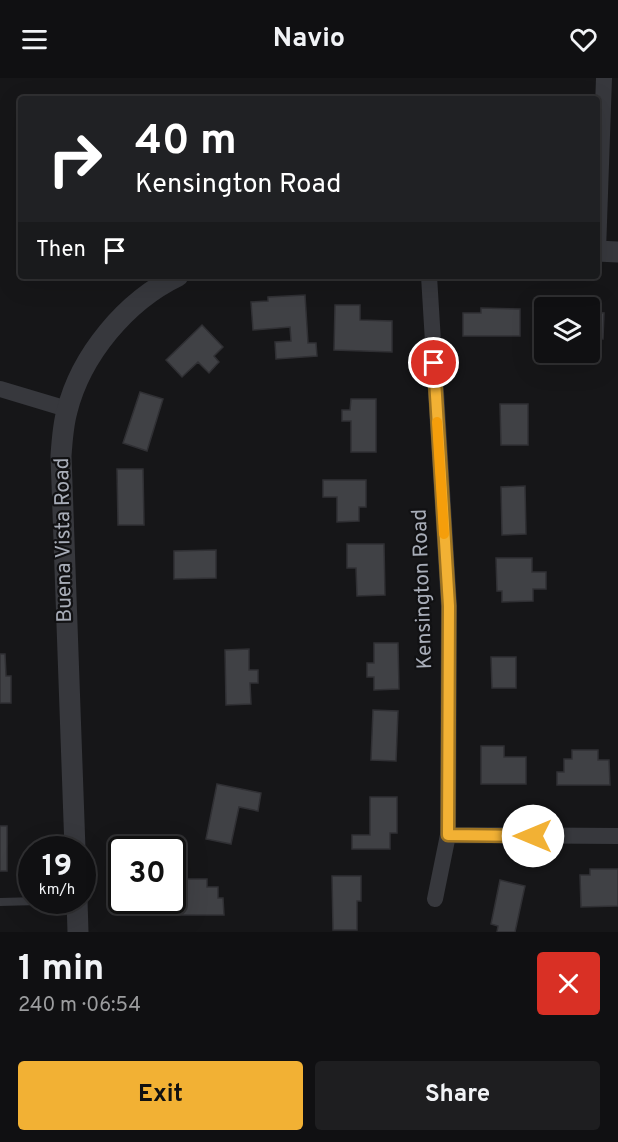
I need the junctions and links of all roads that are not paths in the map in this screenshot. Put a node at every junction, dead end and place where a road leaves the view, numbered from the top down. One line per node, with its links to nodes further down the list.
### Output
1 (604, 78): 2 (street)
2 (604, 251)
3 (173, 279): 6 (street, Buena Vista Road)
4 (429, 279): 7 (street, Kensington Road)
5 (0, 389): 6 (street)
6 (67, 409): 8 (street, Buena Vista Road)
7 (448, 835): 9 (street); 10 (street, Kensington Road)
8 (75, 836)
9 (618, 836)
10 (435, 899)
11 (0, 902): 12 (lane)
12 (18, 902)
13 (77, 914): 14 (street)
14 (78, 932)

